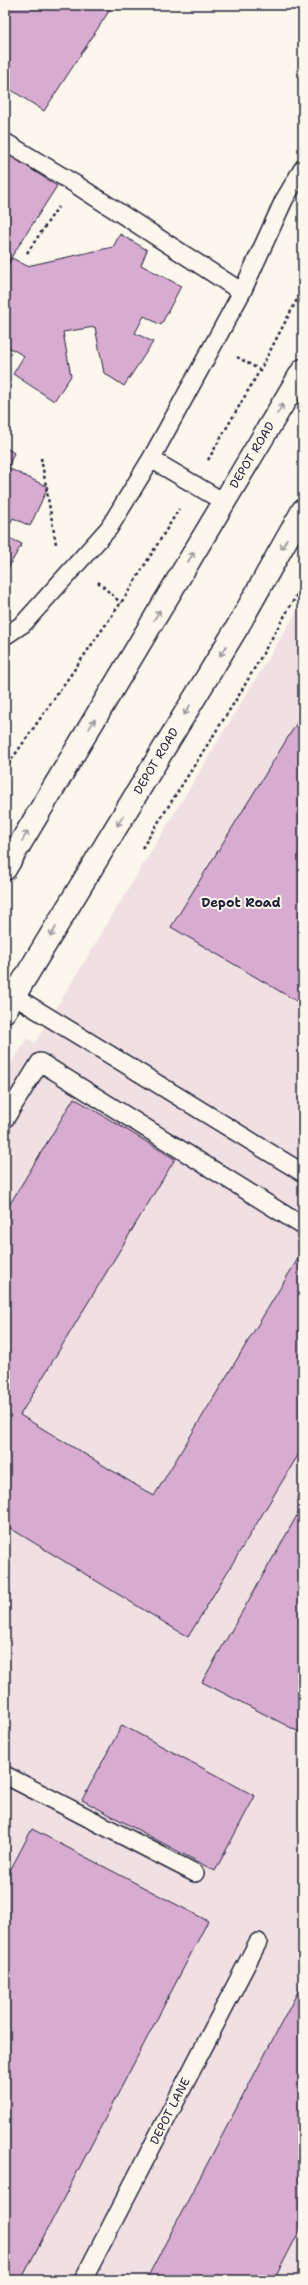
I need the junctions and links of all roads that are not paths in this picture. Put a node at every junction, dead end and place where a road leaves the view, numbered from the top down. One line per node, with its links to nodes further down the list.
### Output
1 (5, 142): 3 (lane)
2 (303, 168): 3 (lane)
3 (242, 292): 5 (lane)
4 (303, 370): 6 (street, DEPOT ROAD, one-way to 4)
5 (151, 459): 6 (lane); 8 (lane)
6 (224, 502): 9 (street, DEPOT ROAD, one-way to 6)
7 (303, 510): 10 (street, DEPOT ROAD, one-way to 10)
8 (5, 636)
9 (5, 869)
10 (9, 1004): 12 (lane)
11 (5, 1119): 13 (lane)
12 (303, 1173)
13 (303, 1226)
14 (5, 1775): 15 (lane)
15 (195, 1873)
16 (258, 1942): 17 (lane, DEPOT LANE)
17 (83, 2280)

